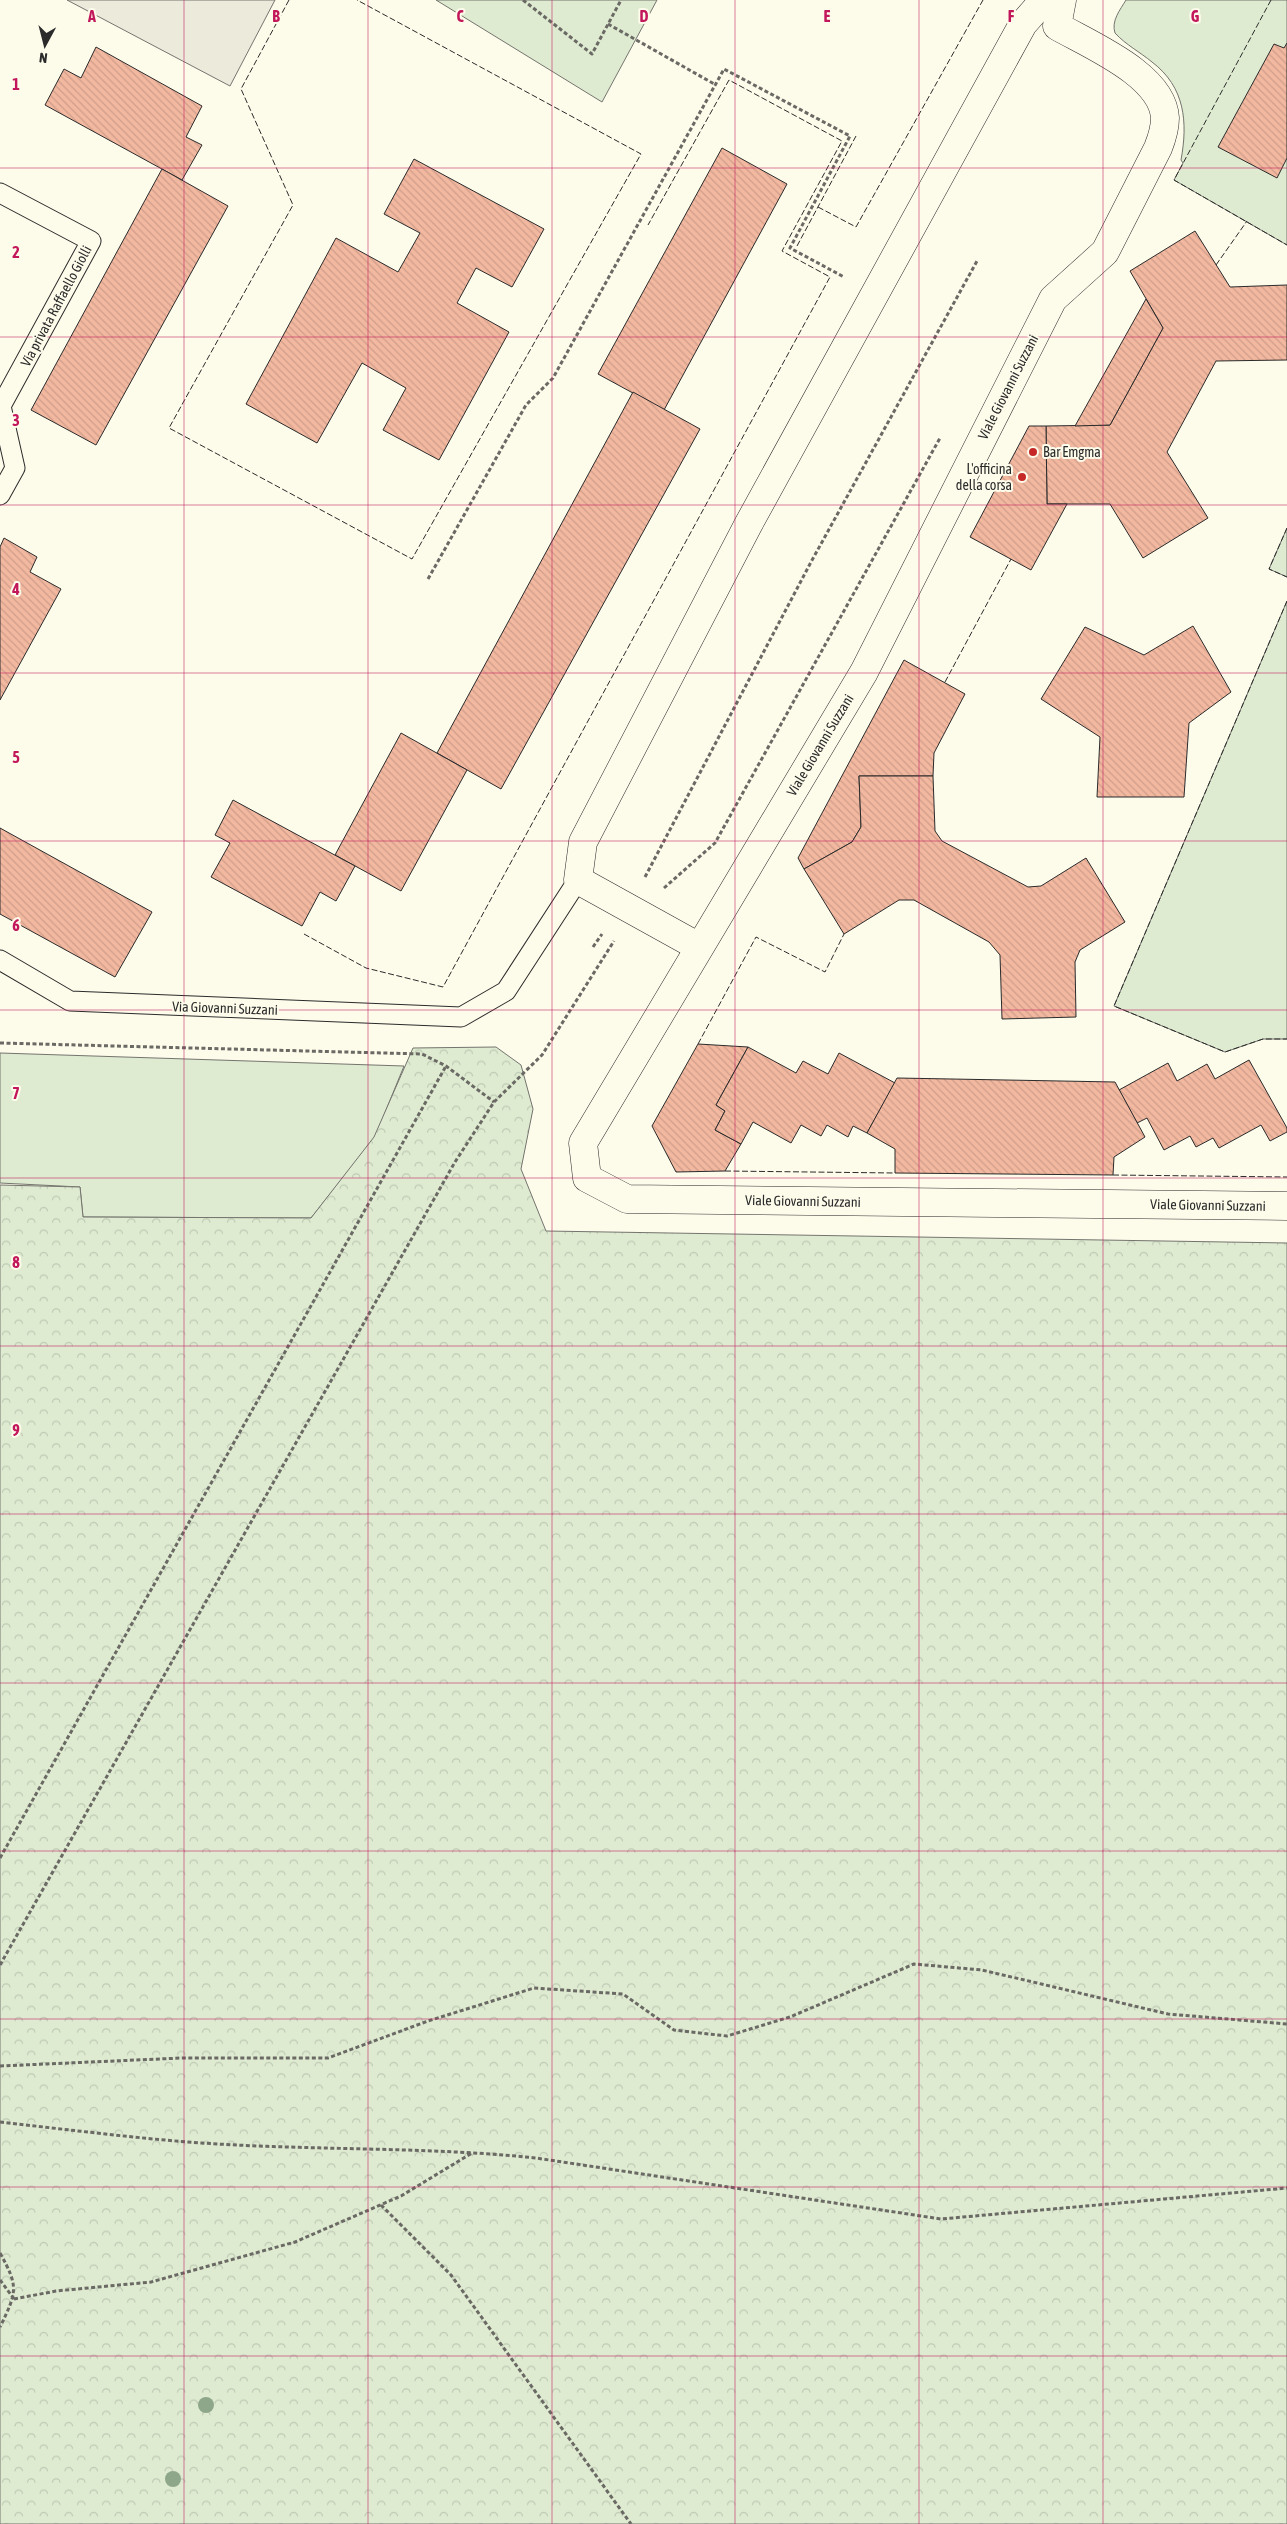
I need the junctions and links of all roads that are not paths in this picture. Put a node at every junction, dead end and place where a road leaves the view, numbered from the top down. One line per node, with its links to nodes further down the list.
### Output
1 (1044, 0): 5 (street)
2 (1062, 0): 6 (street, Viale Giovanni Suzzani)
3 (0, 192): 4 (lane, Via privata Raffaello Giolli)
4 (0, 494)
5 (578, 880): 6 (street); 7 (lane, Via Giovanni Suzzani)
6 (699, 947): 8 (street, Viale Giovanni Suzzani)
7 (0, 960)
8 (1287, 1206)

